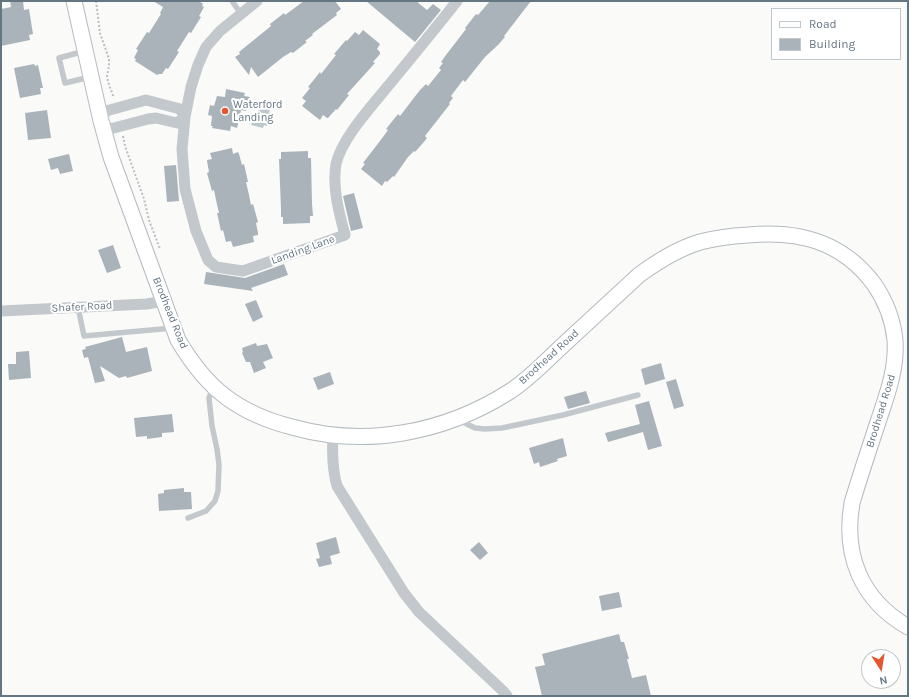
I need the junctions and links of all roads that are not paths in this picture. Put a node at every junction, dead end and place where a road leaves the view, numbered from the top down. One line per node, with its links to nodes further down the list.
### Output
1 (74, 1): 6 (main road, Brodhead Road)
2 (232, 1): 5 (lane)
3 (257, 1): 5 (street, Landing Lane)
4 (455, 2): 8 (street, Landing Lane)
5 (241, 14): 8 (street, Landing Lane)
6 (85, 51): 7 (main road, Brodhead Road); 7 (lane)
7 (91, 77): 9 (main road, Brodhead Road)
8 (185, 117): 9 (street); 9 (street)
9 (101, 121): 10 (main road, Brodhead Road)
10 (163, 301): 11 (street, Shafer Road); 13 (main road, Brodhead Road)
11 (78, 307): 12 (street, Shafer Road); 13 (lane)
12 (1, 311)
13 (173, 328): 14 (main road, Brodhead Road)
14 (213, 386): 17 (main road, Brodhead Road); 18 (lane)
15 (638, 395): 16 (lane)
16 (457, 419): 17 (main road, Brodhead Road); 19 (main road, Brodhead Road)
17 (333, 435): 20 (street)
18 (188, 518)
19 (908, 627)
20 (507, 696)

